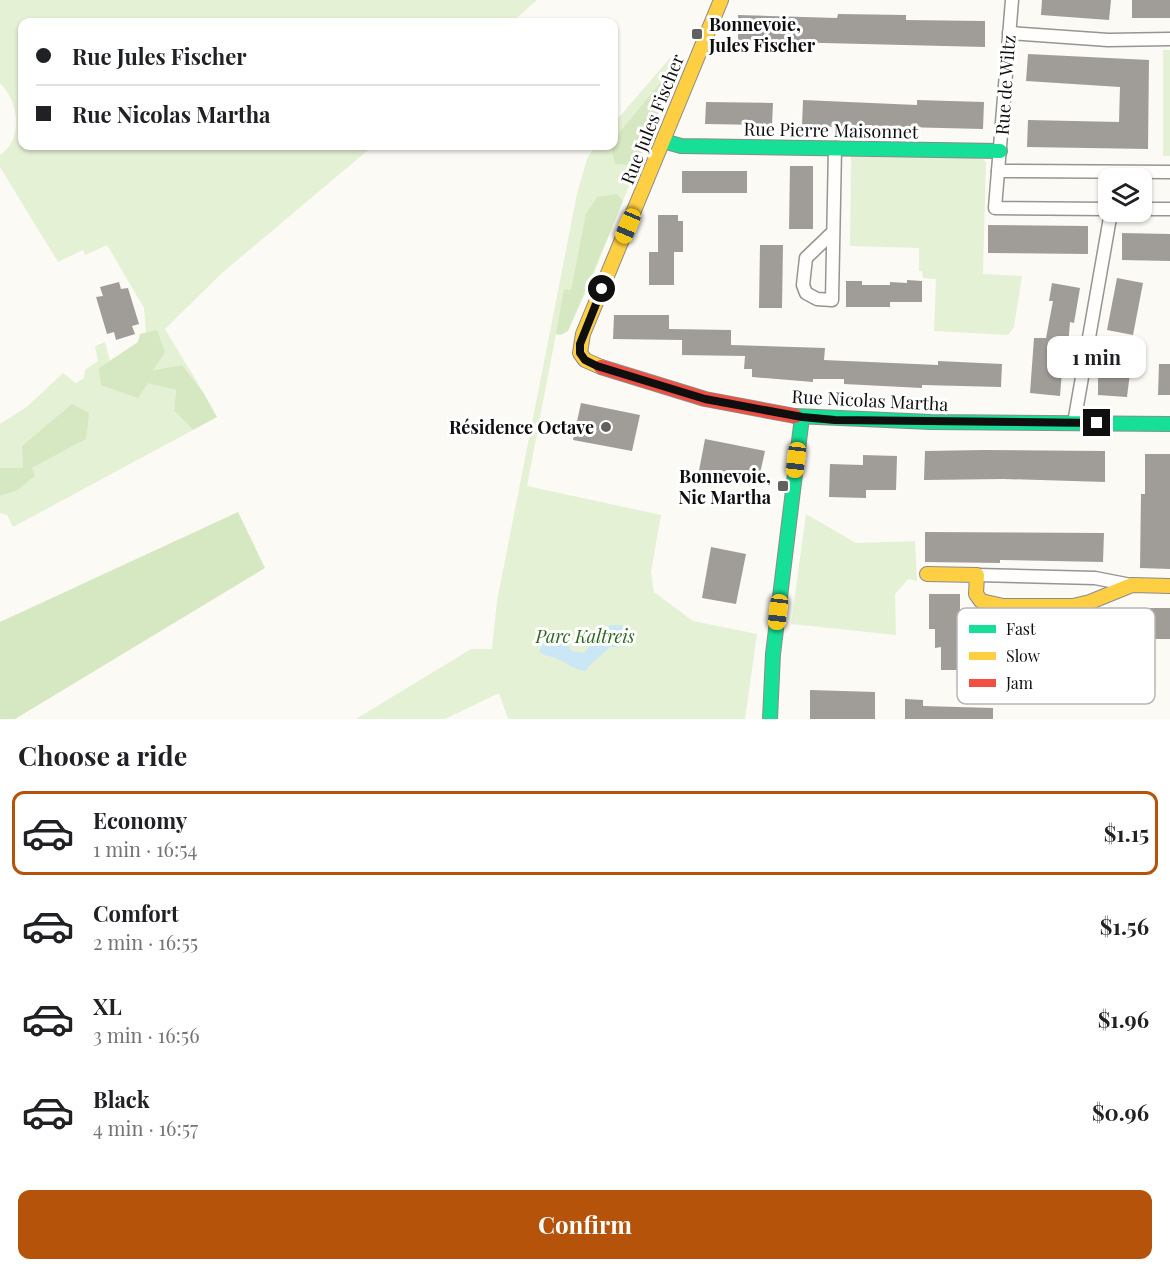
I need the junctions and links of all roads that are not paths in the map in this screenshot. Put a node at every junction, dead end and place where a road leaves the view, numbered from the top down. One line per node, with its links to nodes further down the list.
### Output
1 (721, 0): 5 (street, Rue Jules Fischer)
2 (1012, 0): 3 (street, Rue de Wiltz)
3 (1009, 33): 4 (street); 7 (street, Rue de Wiltz)
4 (1170, 39)
5 (663, 141): 6 (street, Rue Pierre Maisonnet); 15 (street, Rue Jules Fischer)
6 (835, 148): 7 (street, Rue Pierre Maisonnet); 14 (street)
7 (1000, 151): 8 (street, Rue de Wiltz)
8 (998, 171): 9 (street); 12 (street, Rue de Wiltz)
9 (1170, 172)
10 (1152, 209): 11 (street)
11 (1170, 209)
12 (1098, 210)
13 (1108, 222): 17 (street)
14 (833, 232): 14 (street)
15 (580, 353): 16 (street, Rue Nicolas Martha)
16 (802, 417): 17 (street, Rue Nicolas Martha); 23 (street)
17 (1074, 423): 18 (street, Rue Nicolas Martha)
18 (1170, 424)
19 (927, 574): 20 (street)
20 (977, 575): 21 (street); 21 (street)
21 (1132, 585): 22 (street)
22 (1170, 586)
23 (770, 719)

